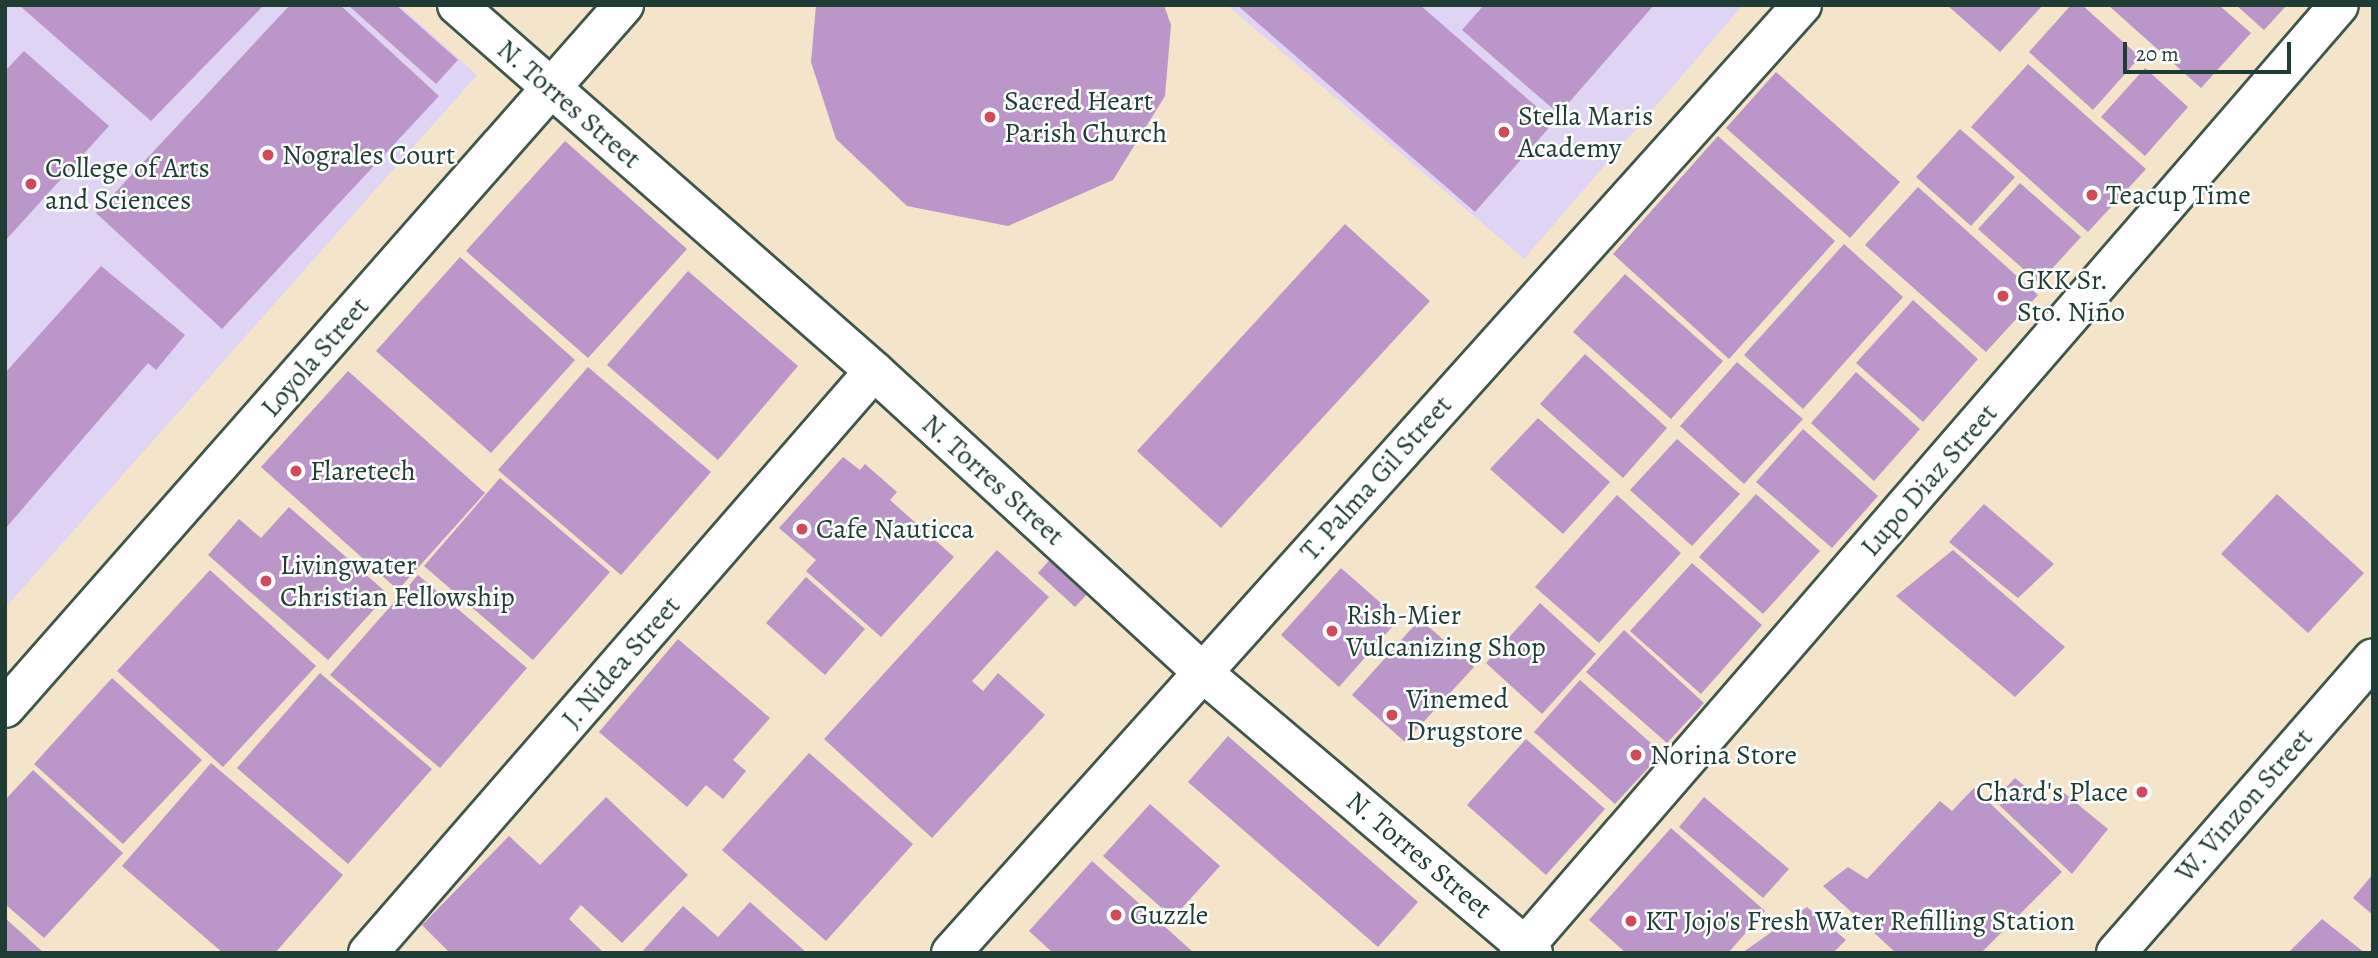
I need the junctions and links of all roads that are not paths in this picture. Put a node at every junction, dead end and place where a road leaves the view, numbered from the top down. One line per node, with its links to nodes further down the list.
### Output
1 (457, 5): 5 (street, N. Torres Street)
2 (624, 5): 5 (street, Loyola Street)
3 (1802, 5): 8 (street, T. Palma Gil Street)
4 (2339, 5): 10 (street, Lupo Diaz Street)
5 (550, 89): 6 (street, N. Torres Street); 9 (street, Loyola Street)
6 (874, 371): 8 (street, N. Torres Street); 11 (street, J. Nidea Street)
7 (2373, 658): 13 (street, W. Vinzon Street)
8 (1202, 672): 10 (street, N. Torres Street); 12 (street, T. Palma Gil Street)
9 (5, 708)
10 (1525, 950)
11 (368, 953)
12 (951, 953)
13 (2116, 953)

